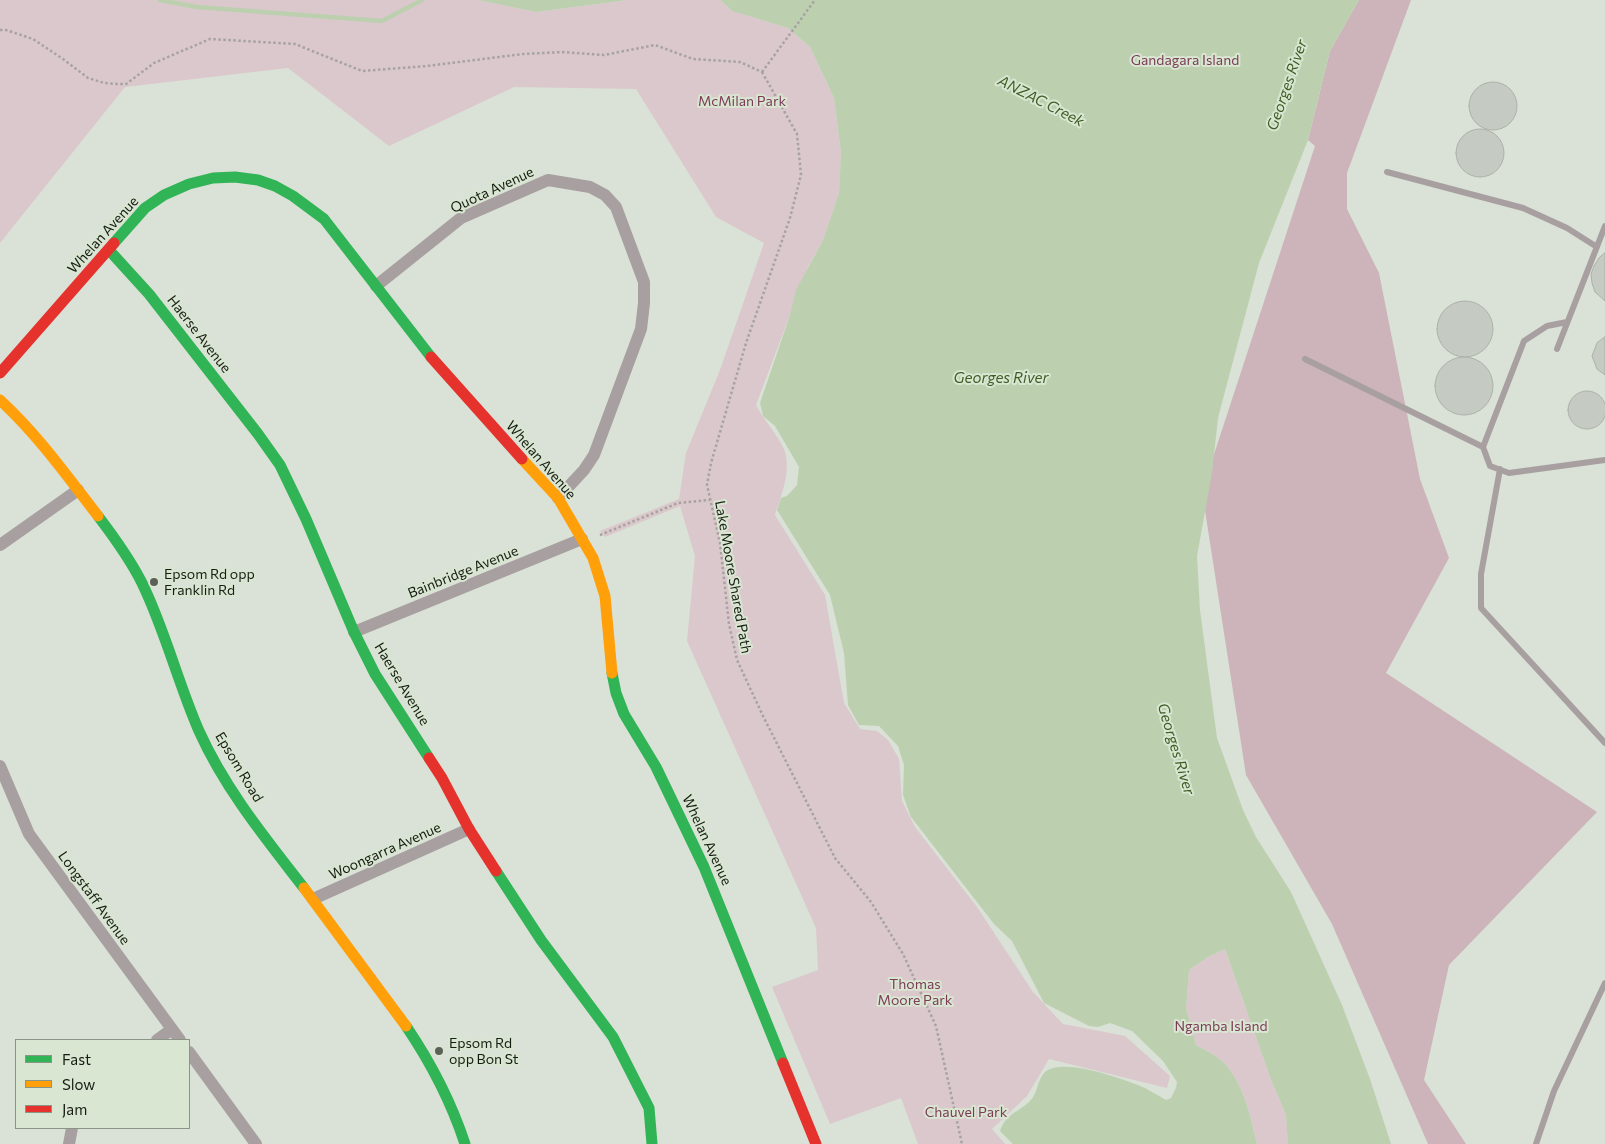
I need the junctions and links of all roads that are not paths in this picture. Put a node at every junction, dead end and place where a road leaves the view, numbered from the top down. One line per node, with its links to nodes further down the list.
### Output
1 (1387, 172): 3 (lane)
2 (1605, 226): 3 (lane)
3 (1596, 247): 6 (lane)
4 (109, 250): 5 (street, Whelan Avenue); 9 (street, Whelan Avenue); 18 (street, Haerse Avenue)
5 (376, 286): 15 (street, Whelan Avenue); 15 (street, Quota Avenue)
6 (1567, 322): 7 (lane); 11 (lane)
7 (1557, 349)
8 (1305, 359): 11 (lane)
9 (0, 373)
10 (0, 400): 14 (street, Epsom Road)
11 (1483, 447): 13 (lane)
12 (1605, 460): 13 (lane)
13 (1500, 469): 19 (lane)
14 (78, 490): 17 (street); 22 (street, Epsom Road)
15 (558, 498): 16 (street, Whelan Avenue)
16 (582, 539): 18 (street, Bainbridge Avenue); 33 (street, Whelan Avenue)
17 (0, 545)
18 (354, 632): 21 (street, Haerse Avenue)
19 (1605, 743)
20 (0, 766): 24 (street, Longstaff Avenue)
21 (470, 829): 22 (street, Woongarra Avenue); 32 (street, Haerse Avenue)
22 (313, 899): 31 (street, Epsom Road)
23 (1605, 984): 34 (lane)
24 (172, 1029): 25 (street); 26 (street, Longstaff Avenue)
25 (158, 1039)
26 (179, 1039)
27 (190, 1053): 30 (street)
28 (72, 1129): 29 (street)
29 (69, 1144)
30 (256, 1144)
31 (465, 1144)
32 (652, 1144)
33 (816, 1144)
34 (1536, 1144)

